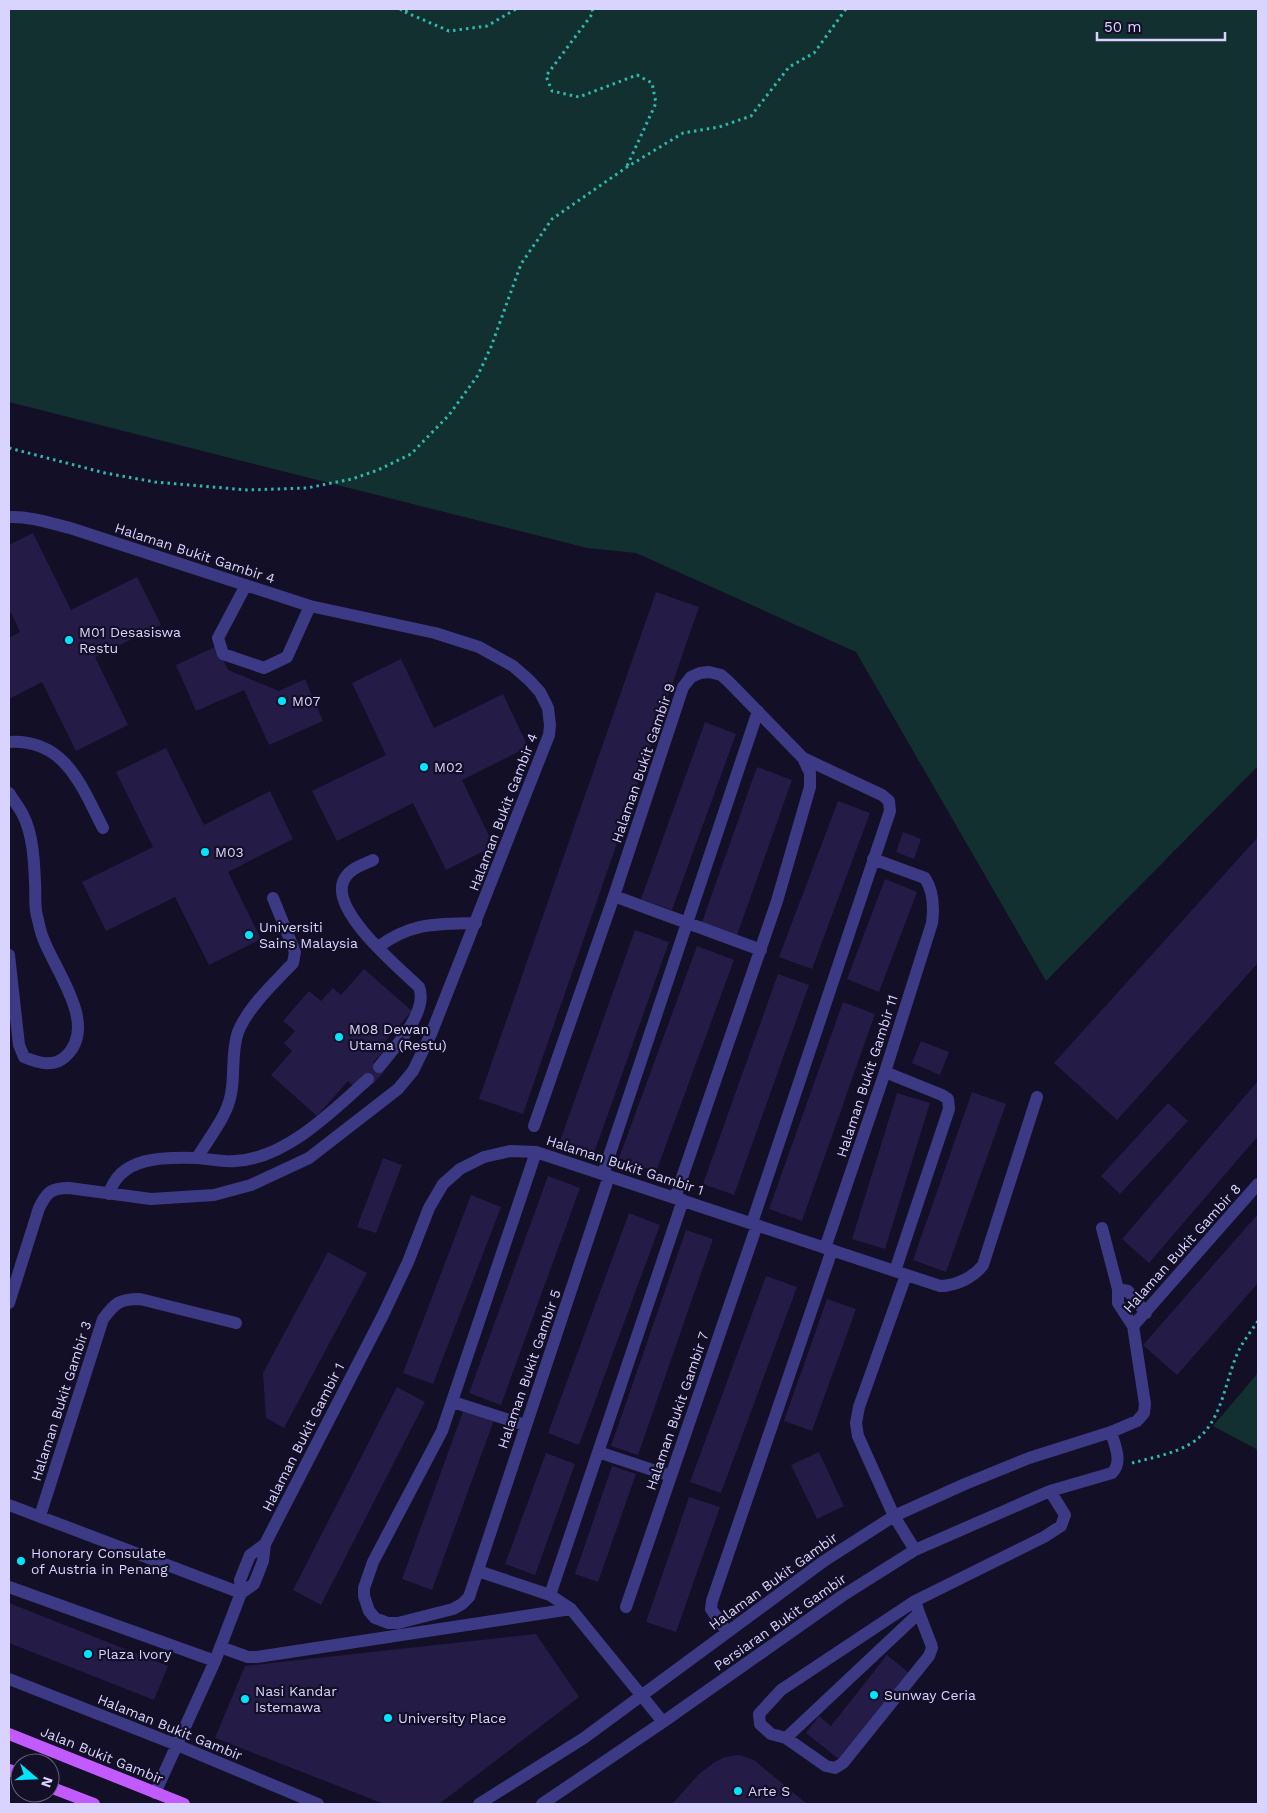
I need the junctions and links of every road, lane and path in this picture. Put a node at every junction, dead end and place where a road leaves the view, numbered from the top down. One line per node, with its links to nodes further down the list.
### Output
1 (400, 9): 6 (path)
2 (409, 9): 6 (path)
3 (516, 9): 6 (path)
4 (592, 9): 7 (path)
5 (846, 9): 7 (path)
6 (405, 12)
7 (627, 167): 8 (path)
8 (9, 448)
9 (9, 517): 10 (street, Halaman Bukit Gambir 4)
10 (246, 585): 11 (street, Halaman Bukit Gambir 4); 11 (street)
11 (310, 606): 21 (street, Halaman Bukit Gambir 4)
12 (758, 711): 14 (street, Halaman Bukit Gambir 9); 19 (street, Halaman Bukit Gambir 9); 22 (street, Halaman Bukit Gambir 5)
13 (9, 742): 16 (street)
14 (803, 758): 17 (street, Halaman Bukit Gambir 7); 24 (street, Halaman Bukit Gambir 9)
15 (9, 792): 25 (street)
16 (103, 828)
17 (873, 859): 27 (street, Halaman Bukit Gambir 11); 37 (street, Halaman Bukit Gambir 7)
18 (373, 860): 23 (street)
19 (614, 896): 22 (street); 30 (street, Halaman Bukit Gambir 9)
20 (273, 898): 32 (street)
21 (476, 923): 23 (street); 35 (street, Halaman Bukit Gambir 4)
22 (687, 924): 24 (street); 33 (street, Halaman Bukit Gambir 5)
23 (378, 947): 26 (street)
24 (761, 950): 36 (street, Halaman Bukit Gambir 9)
25 (9, 955)
26 (379, 1067)
27 (884, 1072): 39 (street, Halaman Bukit Gambir 11); 40 (street)
28 (368, 1079): 32 (street)
29 (1038, 1097): 40 (street, Halaman Bukit Gambir 1)
30 (534, 1126)
31 (536, 1152): 33 (street, Halaman Bukit Gambir 1); 47 (street); 60 (street, Halaman Bukit Gambir 1)
32 (197, 1158): 35 (street)
33 (606, 1175): 36 (street, Halaman Bukit Gambir 1); 48 (street, Halaman Bukit Gambir 5)
34 (1258, 1184): 43 (street, Halaman Bukit Gambir 8)
35 (109, 1194): 42 (street, Halaman Bukit Gambir 4)
36 (679, 1199): 37 (street, Halaman Bukit Gambir 1); 50 (street, Halaman Bukit Gambir 9)
37 (754, 1224): 39 (street, Halaman Bukit Gambir 1); 52 (street, Halaman Bukit Gambir 7)
38 (1102, 1228): 41 (street)
39 (828, 1249): 40 (street, Halaman Bukit Gambir 1); 66 (street, Halaman Bukit Gambir 11)
40 (901, 1273): 56 (street)
41 (1118, 1289): 43 (street); 46 (street)
42 (9, 1303)
43 (1146, 1312): 46 (street, Halaman Bukit Gambir 8)
44 (1258, 1321): 51 (path)
45 (236, 1323): 55 (street, Halaman Bukit Gambir 3)
46 (1133, 1326): 49 (street, Halaman Bukit Gambir 8)
47 (453, 1402): 48 (street); 58 (street, Halaman Bukit Gambir 5)
48 (525, 1425): 58 (street, Halaman Bukit Gambir 5)
49 (1112, 1432): 51 (street); 56 (street, Halaman Bukit Gambir)
50 (598, 1452): 52 (street); 61 (street, Halaman Bukit Gambir 9)
51 (1117, 1468): 53 (street, Persiaran Bukit Gambir)
52 (670, 1476): 63 (street, Halaman Bukit Gambir 7)
53 (1050, 1490): 57 (street, Persiaran Bukit Gambir); 62 (street)
54 (9, 1505): 55 (street)
55 (40, 1516): 60 (street)
56 (894, 1516): 57 (street); 66 (street, Halaman Bukit Gambir)
57 (915, 1550): 71 (street, Persiaran Bukit Gambir)
58 (478, 1571): 61 (street)
59 (9, 1587): 68 (street)
60 (241, 1593): 67 (street, Halaman Bukit Gambir 1)
61 (550, 1595): 64 (street)
62 (915, 1601): 65 (street); 73 (street)
63 (626, 1607)
64 (571, 1608): 67 (street); 70 (street)
65 (919, 1613): 73 (street); 73 (street)
66 (727, 1632): 70 (street, Halaman Bukit Gambir)
67 (220, 1647): 68 (street, Halaman Bukit Gambir 1)
68 (214, 1661): 74 (street, Halaman Bukit Gambir 1)
69 (9, 1679): 74 (street, Halaman Bukit Gambir)
70 (641, 1696): 71 (street); 80 (street, Halaman Bukit Gambir)
71 (663, 1722): 81 (street, Persiaran Bukit Gambir)
72 (9, 1734): 76 (main road, Jalan Bukit Gambir)
73 (786, 1738)
74 (176, 1745): 76 (street, Halaman Bukit Gambir 1); 79 (street, Halaman Bukit Gambir)
75 (60, 1790): 77 (main road)
76 (155, 1792): 78 (main road, Jalan Bukit Gambir)
77 (94, 1804)
78 (184, 1804)
79 (318, 1804)
80 (479, 1804)
81 (542, 1804)

